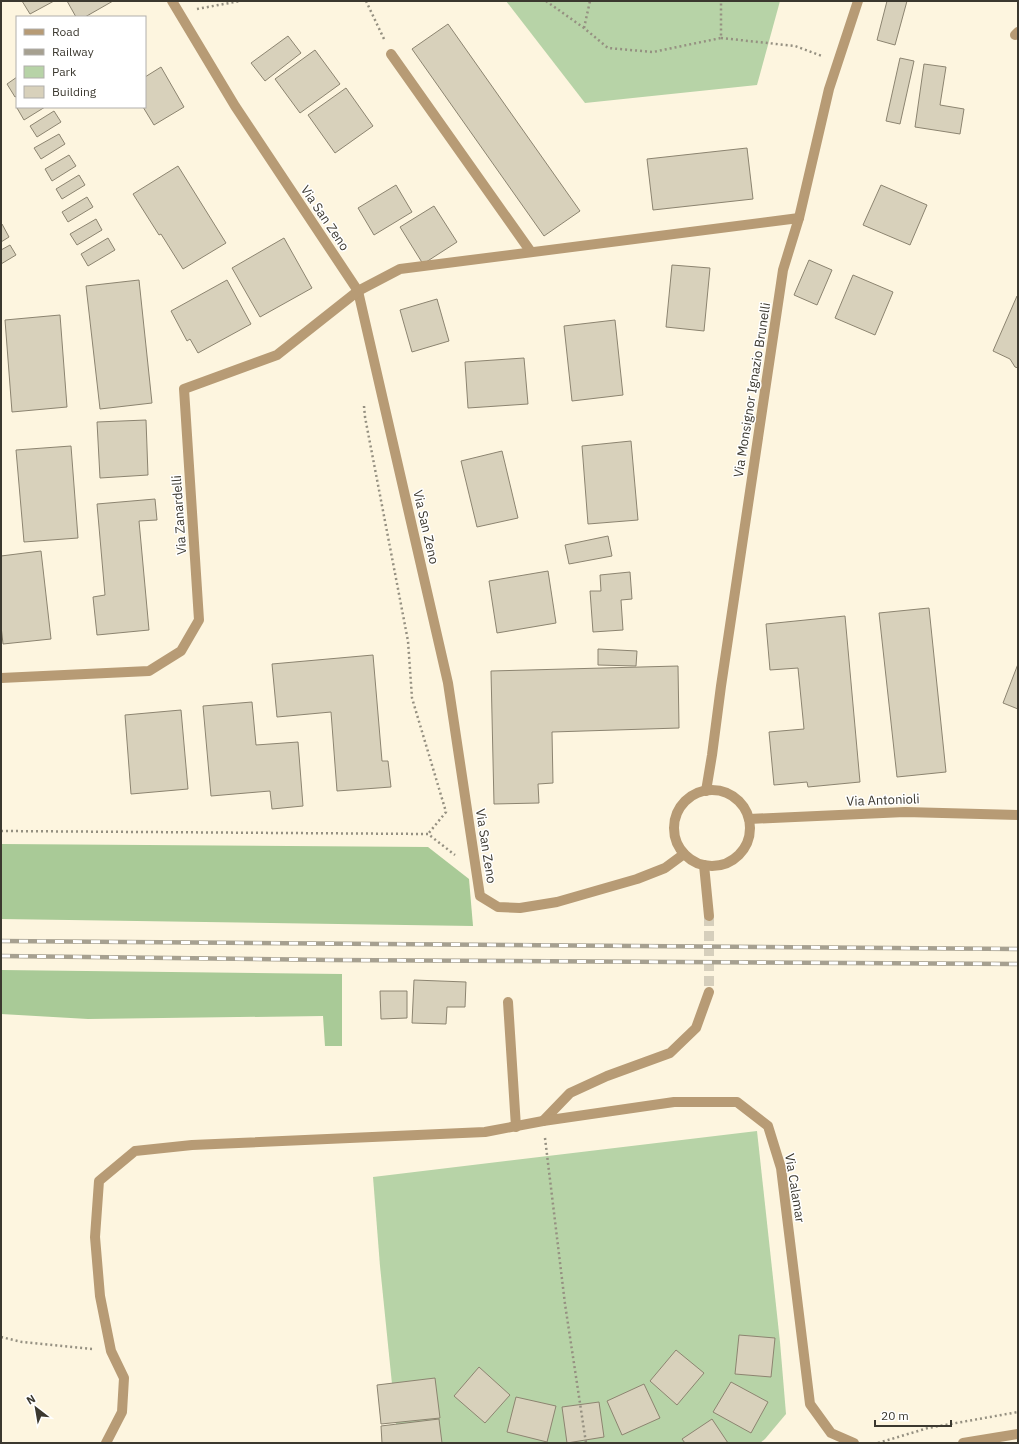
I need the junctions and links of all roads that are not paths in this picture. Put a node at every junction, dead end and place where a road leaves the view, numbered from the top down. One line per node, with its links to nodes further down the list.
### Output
1 (172, 1): 6 (street, Via San Zeno)
2 (858, 1): 4 (street, Via Monsignor Ignazio Brunelli)
3 (391, 54): 5 (street)
4 (799, 218): 5 (street); 8 (street, Via Monsignor Ignazio Brunelli)
5 (531, 252): 6 (street)
6 (358, 290): 7 (street, Via Zanardelli); 11 (street, Via San Zeno)
7 (1, 678)
8 (706, 791): 10 (street); 11 (street)
9 (1018, 814): 10 (street, Via Antonioli)
10 (749, 819): 12 (street)
11 (684, 854): 12 (street)
12 (704, 865): 13 (street)
13 (709, 916)
14 (709, 992): 16 (street)
15 (508, 1002): 17 (street)
16 (543, 1122): 17 (street, Via Calamar); 20 (street, Via Calamar)
17 (516, 1127): 19 (street, Via Calamar)
18 (1018, 1434): 21 (street)
19 (106, 1443)
20 (854, 1443)
21 (963, 1443)

